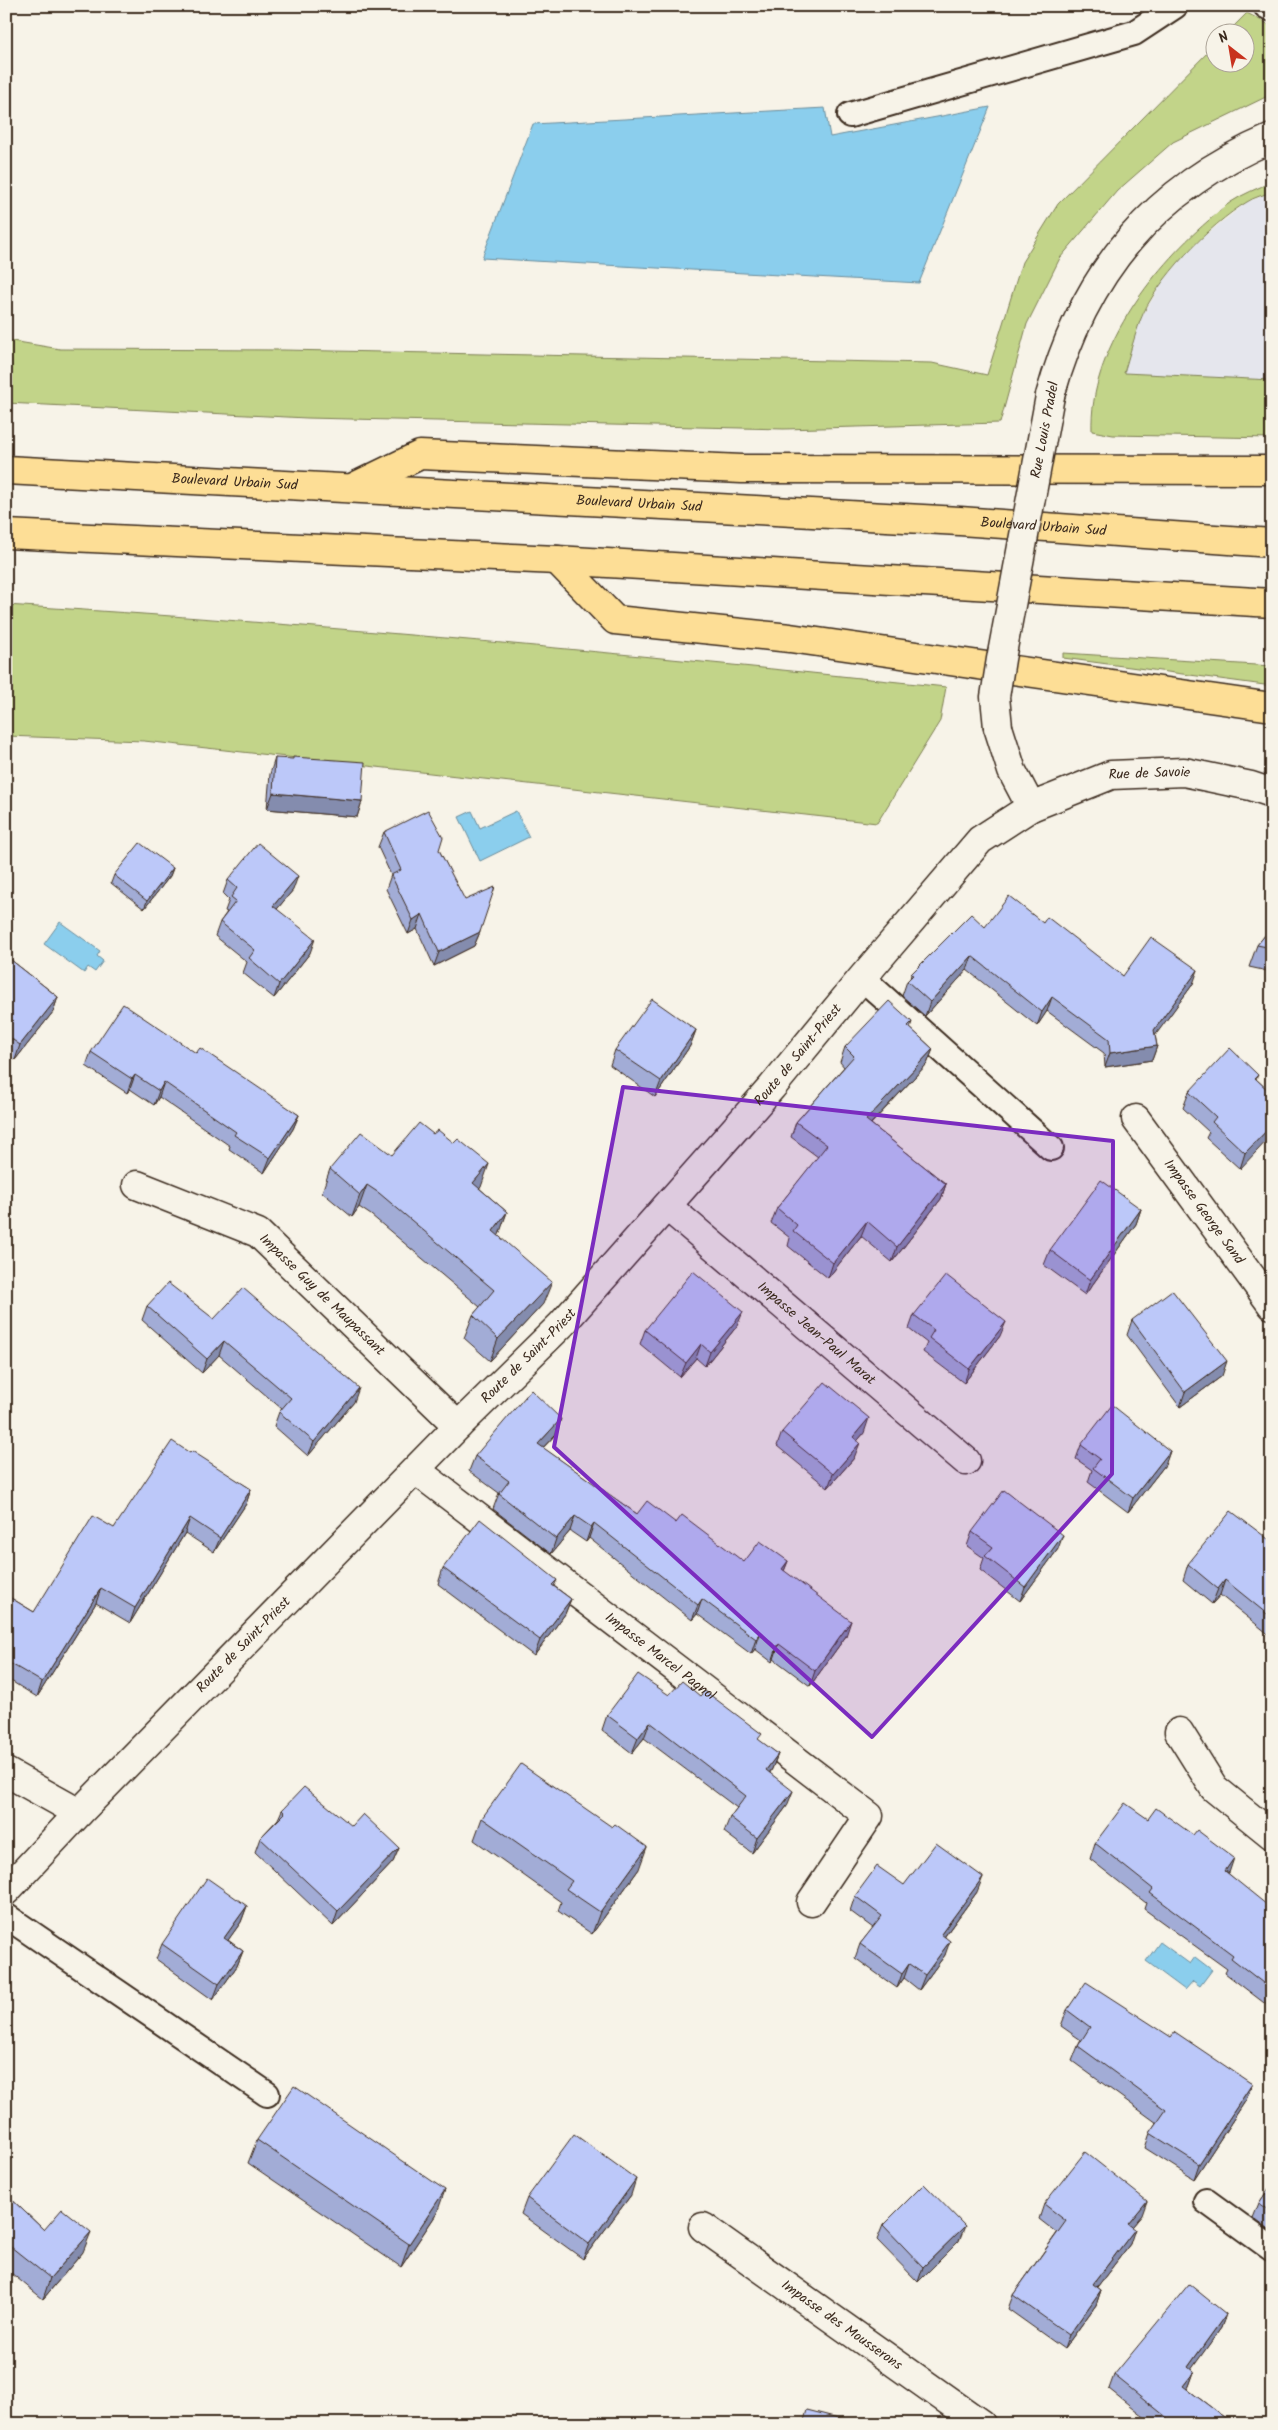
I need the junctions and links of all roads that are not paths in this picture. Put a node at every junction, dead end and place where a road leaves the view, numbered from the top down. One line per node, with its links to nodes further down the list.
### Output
1 (1175, 6): 4 (lane)
2 (1266, 6): 3 (lane)
3 (1272, 10)
4 (850, 115)
5 (1272, 138): 15 (street, Rue Louis Pradel, bridge)
6 (6, 470): 8 (highway, Boulevard Urbain Sud)
7 (1272, 470): 8 (highway)
8 (353, 487): 10 (highway, Boulevard Urbain Sud)
9 (6, 534): 11 (highway)
10 (1272, 543)
11 (557, 560): 12 (highway); 13 (highway)
12 (1272, 603)
13 (1272, 707)
14 (1272, 793): 15 (street, Rue de Savoie)
15 (1031, 807): 16 (street, Route de Saint-Priest)
16 (862, 978): 18 (lane); 20 (street, Route de Saint-Priest)
17 (1136, 1119): 21 (street, Impasse George Sand)
18 (1051, 1148)
19 (137, 1186): 22 (street, Impasse Guy de Maupassant)
20 (668, 1207): 22 (street, Route de Saint-Priest); 23 (street, Impasse Jean-Paul Marat)
21 (1272, 1305)
22 (458, 1426): 24 (street, Route de Saint-Priest)
23 (966, 1461)
24 (416, 1471): 27 (street, Route de Saint-Priest); 30 (street, Impasse Marcel Pagnol)
25 (1179, 1732): 28 (street)
26 (6, 1772): 27 (street)
27 (78, 1813): 29 (street, Route de Saint-Priest)
28 (1272, 1835)
29 (6, 1891)
30 (811, 1902)
31 (6, 1916): 32 (lane)
32 (266, 2094)
33 (1206, 2201): 35 (lane)
34 (703, 2227): 36 (street, Impasse des Mousserons)
35 (1272, 2249)
36 (981, 2424)

